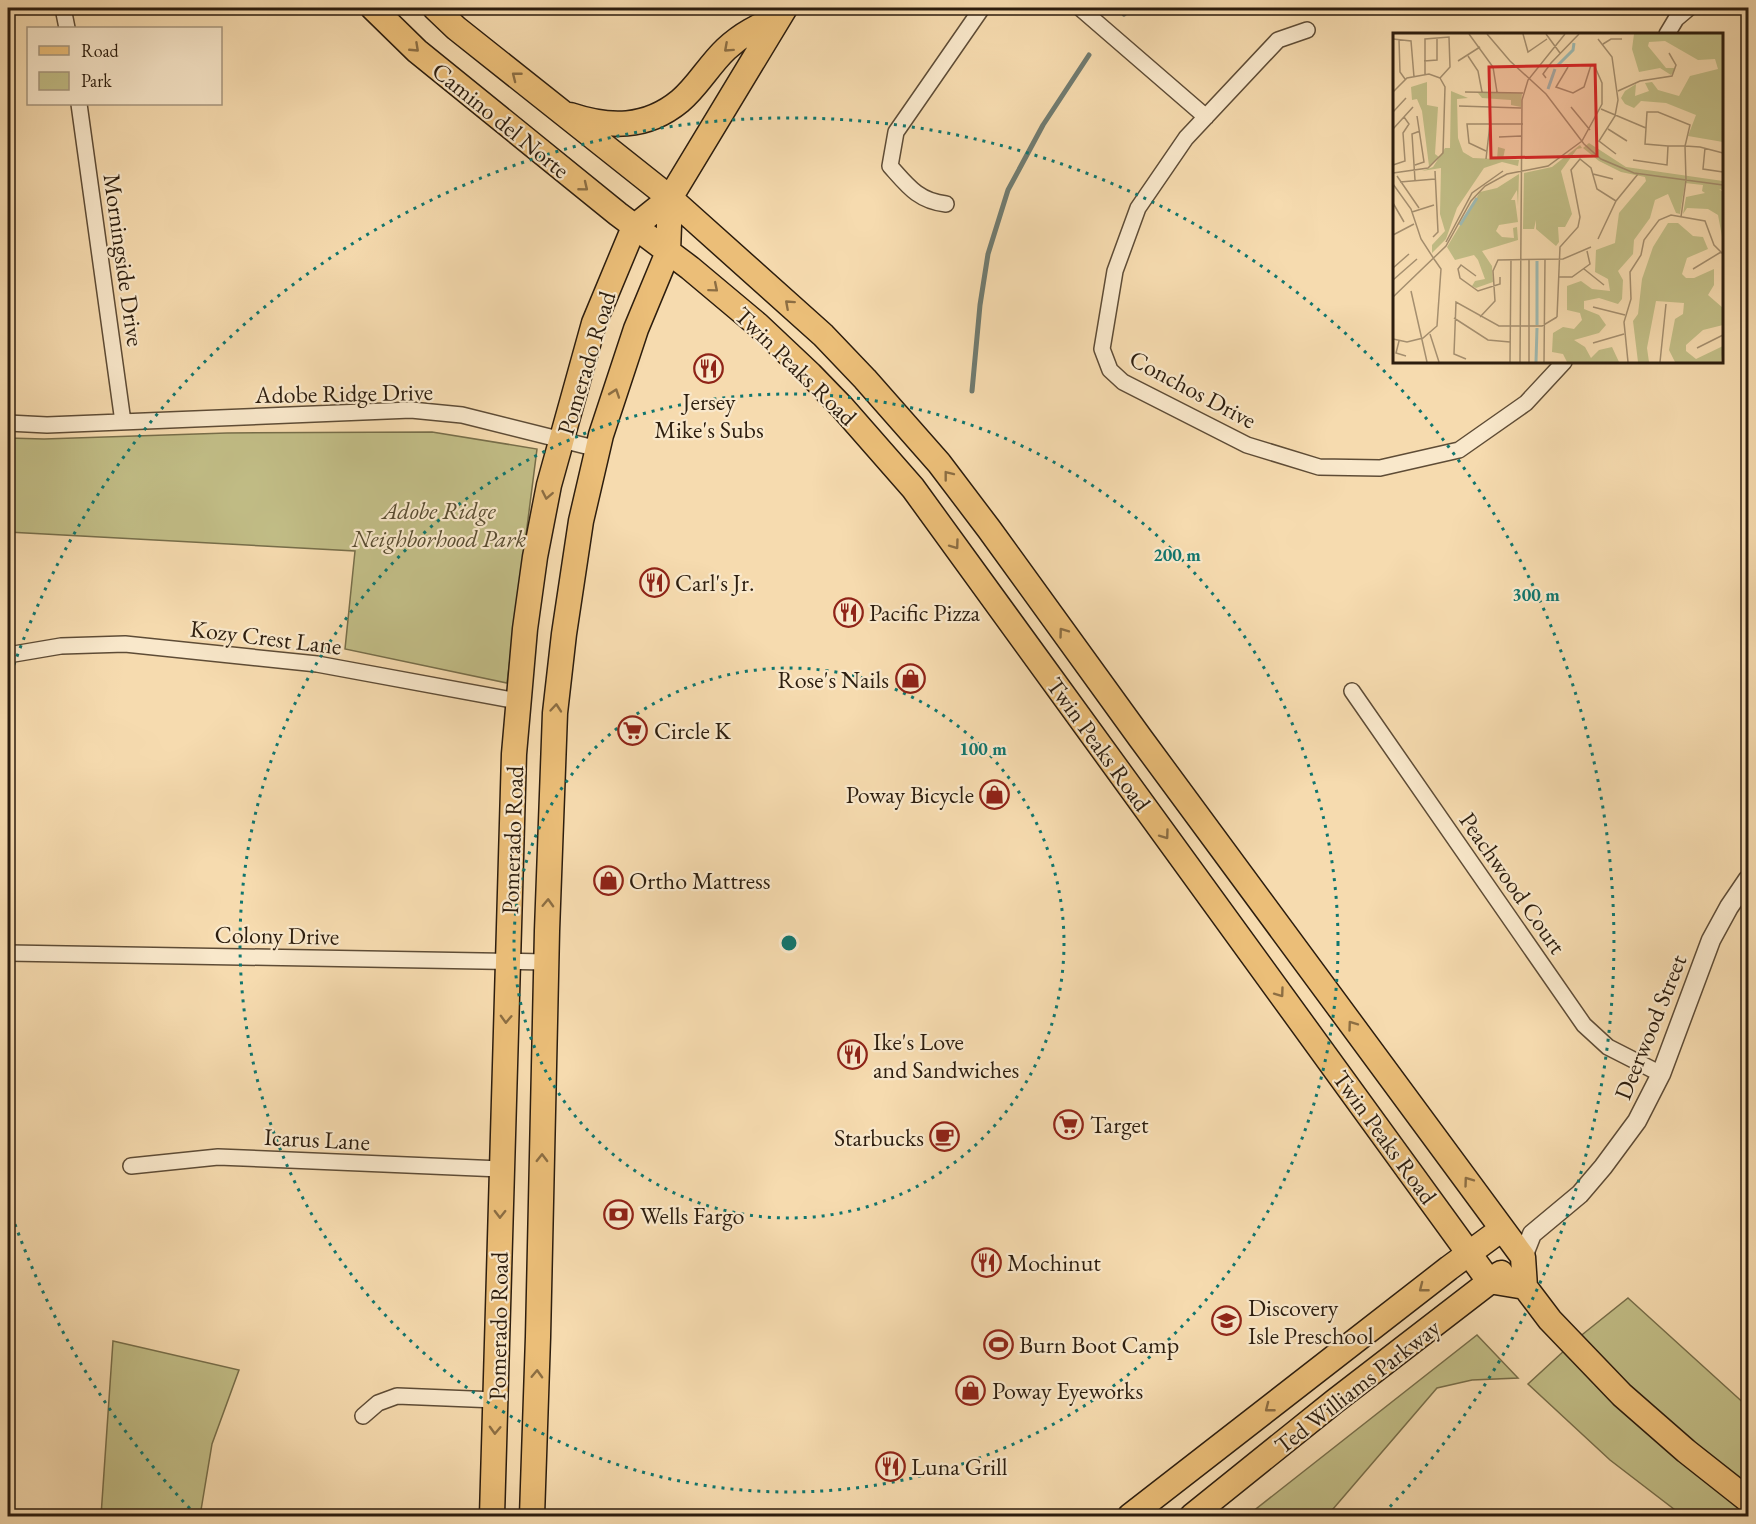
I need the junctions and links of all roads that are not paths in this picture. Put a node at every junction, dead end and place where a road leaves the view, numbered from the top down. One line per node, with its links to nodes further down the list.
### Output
1 (63, 8): 8 (street)
2 (373, 8): 16 (main road, Camino del Norte, one-way to 16)
3 (435, 8): 12 (main road, Camino del Norte, one-way to 3)
4 (982, 8): 15 (street)
5 (1080, 8): 13 (street)
6 (1689, 8): 10 (street)
7 (781, 13): 12 (main road, one-way to 12); 14 (main road, Pomerado Road)
8 (67, 27)
9 (1307, 30): 13 (street, Conchos Drive)
10 (1668, 33)
11 (80, 105): 19 (street, Morningside Drive)
12 (562, 112): 14 (main road, Camino del Norte)
13 (1206, 117): 18 (street, Conchos Drive)
14 (670, 198): 16 (main road, Pomerado Road); 17 (main road, Pomerado Road); 27 (main road, Twin Peaks Road, one-way to 14)
15 (946, 204)
16 (634, 227): 17 (main road, Twin Peaks Road); 21 (main road, Pomerado Road)
17 (668, 252): 22 (main road, Pomerado Road, one-way to 17); 24 (main road, Twin Peaks Road, one-way to 24)
18 (1562, 363)
19 (123, 422): 20 (street, Adobe Ridge Drive); 21 (street, Adobe Ridge Drive)
20 (8, 423)
21 (562, 439): 22 (street, Adobe Ridge Drive); 26 (main road, Pomerado Road, one-way to 26)
22 (597, 448): 31 (main road, Pomerado Road, one-way to 22)
23 (8, 655): 26 (street, Kozy Crest Lane)
24 (1057, 686): 27 (main road); 37 (main road, Twin Peaks Road, one-way to 37)
25 (1353, 691): 32 (street, Peachwood Court)
26 (518, 702): 30 (main road, Pomerado Road)
27 (1240, 874): 35 (main road, Twin Peaks Road, one-way to 27)
28 (1749, 879): 32 (street, Deerwood Street)
29 (8, 953): 30 (street, Colony Drive)
30 (508, 961): 31 (street, Colony Drive); 34 (main road, Pomerado Road, one-way to 34)
31 (546, 962): 45 (main road, Pomerado Road, one-way to 31)
32 (1661, 1074): 36 (street, Deerwood Street)
33 (131, 1166): 34 (street, Icarus Lane)
34 (501, 1169): 41 (main road, Pomerado Road, one-way to 41)
35 (1502, 1229): 36 (street); 37 (main road, Ted Williams Parkway); 38 (main road, Twin Peaks Road)
36 (1532, 1234): 38 (street, Deerwood Street)
37 (1469, 1253): 39 (main road, Twin Peaks Road); 46 (main road, Ted Williams Parkway, one-way to 46)
38 (1523, 1257): 39 (main road, Ted Williams Parkway); 40 (main road)
39 (1489, 1281): 40 (main road); 47 (main road, Ted Williams Parkway)
40 (1525, 1287): 43 (main road)
41 (496, 1400): 42 (street); 44 (main road, Pomerado Road, one-way to 44)
42 (363, 1416)
43 (1749, 1500)
44 (492, 1516)
45 (532, 1516)
46 (1130, 1516)
47 (1192, 1516)

